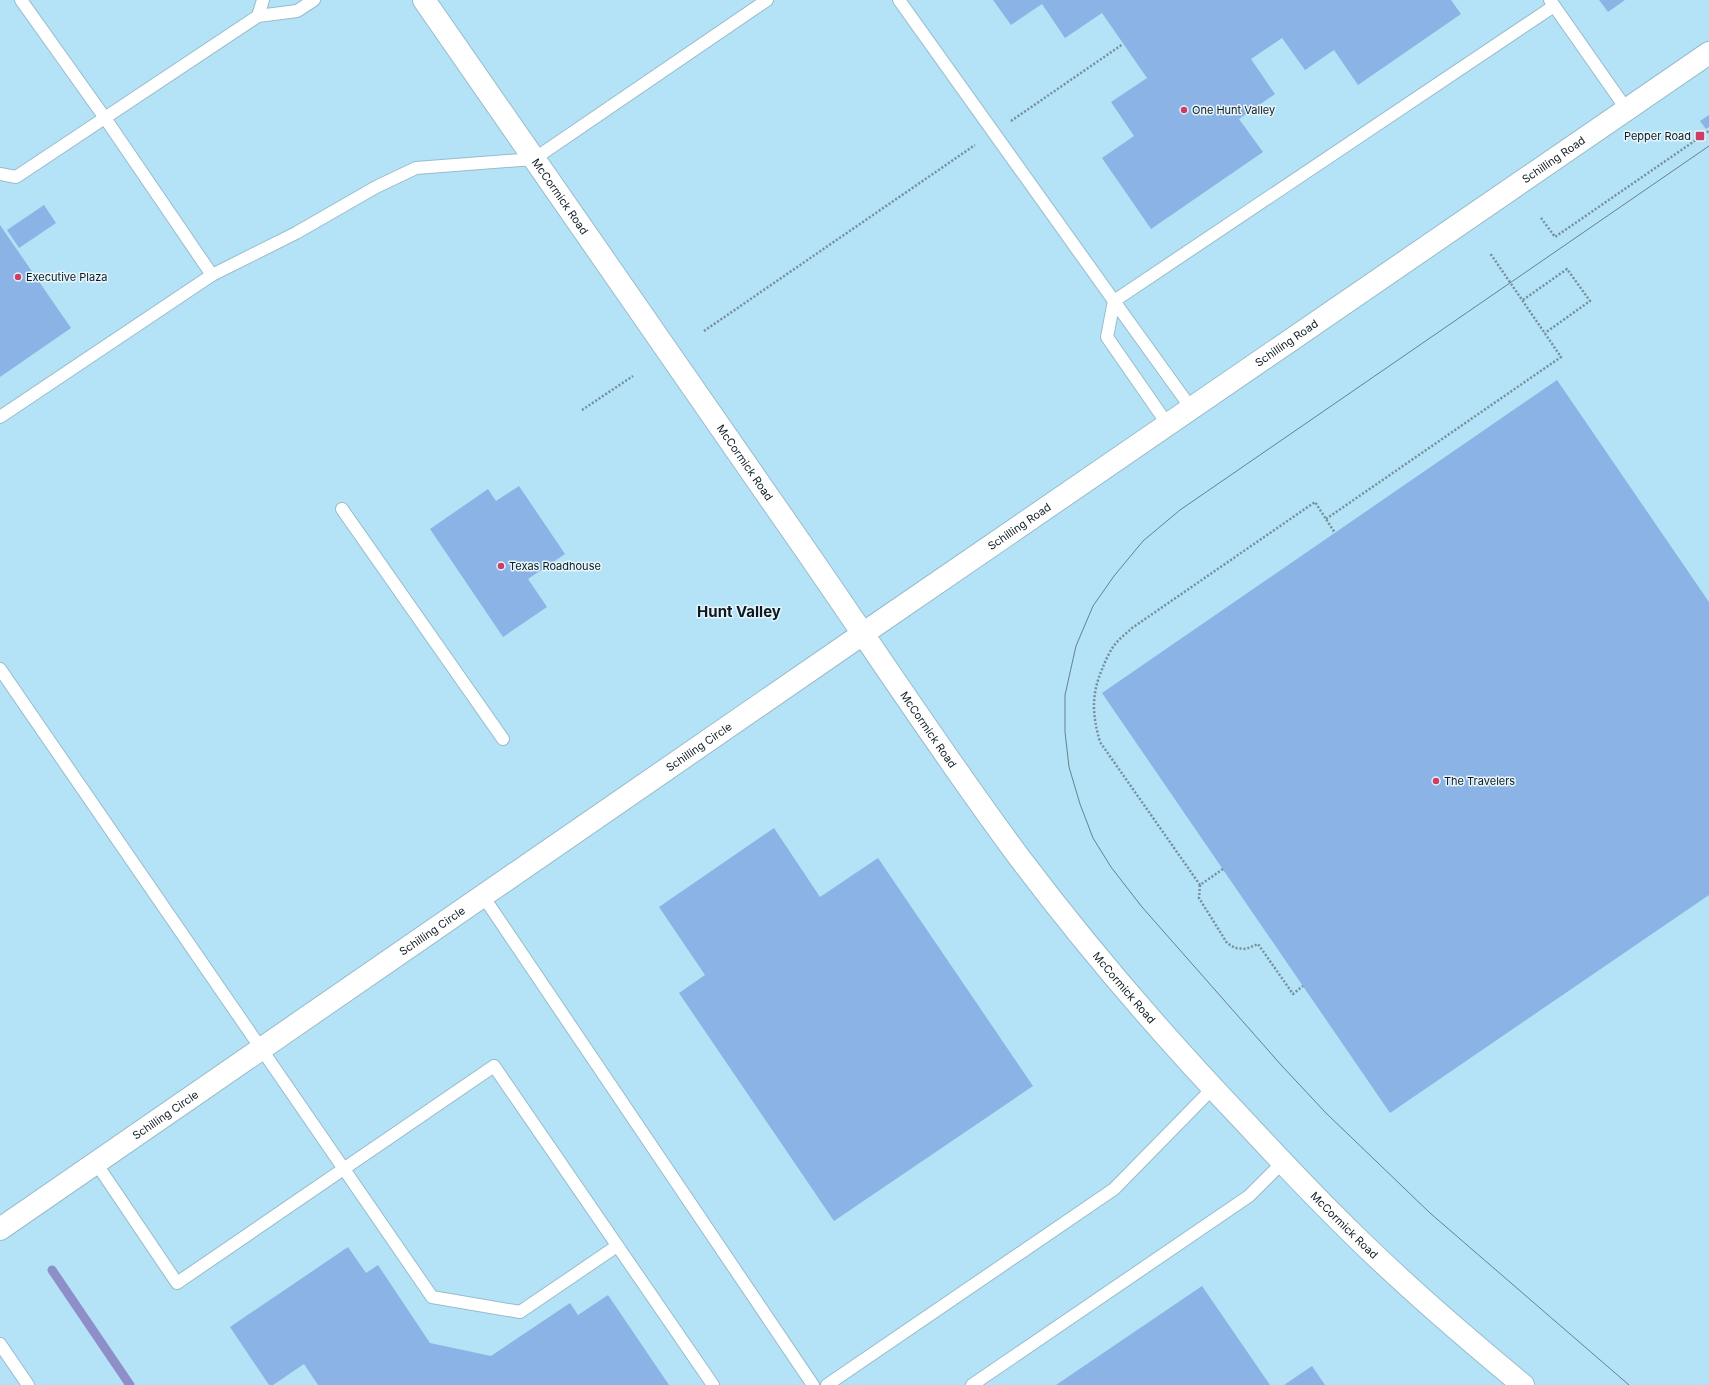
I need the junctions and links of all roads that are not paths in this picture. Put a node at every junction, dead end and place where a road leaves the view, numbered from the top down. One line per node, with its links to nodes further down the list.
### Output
1 (21, 0): 11 (lane)
2 (263, 0): 8 (lane)
3 (314, 0): 8 (lane)
4 (424, 0): 12 (street, McCormick Road)
5 (767, 0): 12 (lane)
6 (899, 0): 15 (lane)
7 (1552, 3): 10 (lane); 15 (lane)
8 (258, 16): 11 (lane)
9 (1709, 53): 10 (street, Schilling Road)
10 (1627, 110): 16 (street, Schilling Road)
11 (105, 118): 13 (lane); 14 (lane)
12 (534, 159): 14 (lane); 20 (street, McCormick Road)
13 (0, 174)
14 (212, 275): 17 (lane)
15 (1114, 301): 16 (lane); 18 (lane)
16 (1191, 408): 18 (street, Schilling Road)
17 (0, 417)
18 (1168, 425): 20 (street, Schilling Road)
19 (342, 510): 22 (lane)
20 (864, 633): 23 (street, Schilling Circle); 25 (street, McCormick Road)
21 (0, 669): 24 (lane)
22 (503, 739)
23 (483, 896): 24 (street, Schilling Circle); 34 (lane)
24 (261, 1048): 27 (street, Schilling Circle); 28 (lane)
25 (1213, 1088): 26 (street, McCormick Road); 35 (lane)
26 (1283, 1162): 36 (lane); 37 (street, McCormick Road)
27 (96, 1163): 28 (lane); 29 (street, Schilling Circle)
28 (344, 1169): 30 (lane); 30 (lane)
29 (0, 1229)
30 (617, 1246): 33 (lane)
31 (0, 1344): 32 (lane)
32 (28, 1385)
33 (713, 1385)
34 (813, 1385)
35 (827, 1385)
36 (972, 1385)
37 (1523, 1385)

